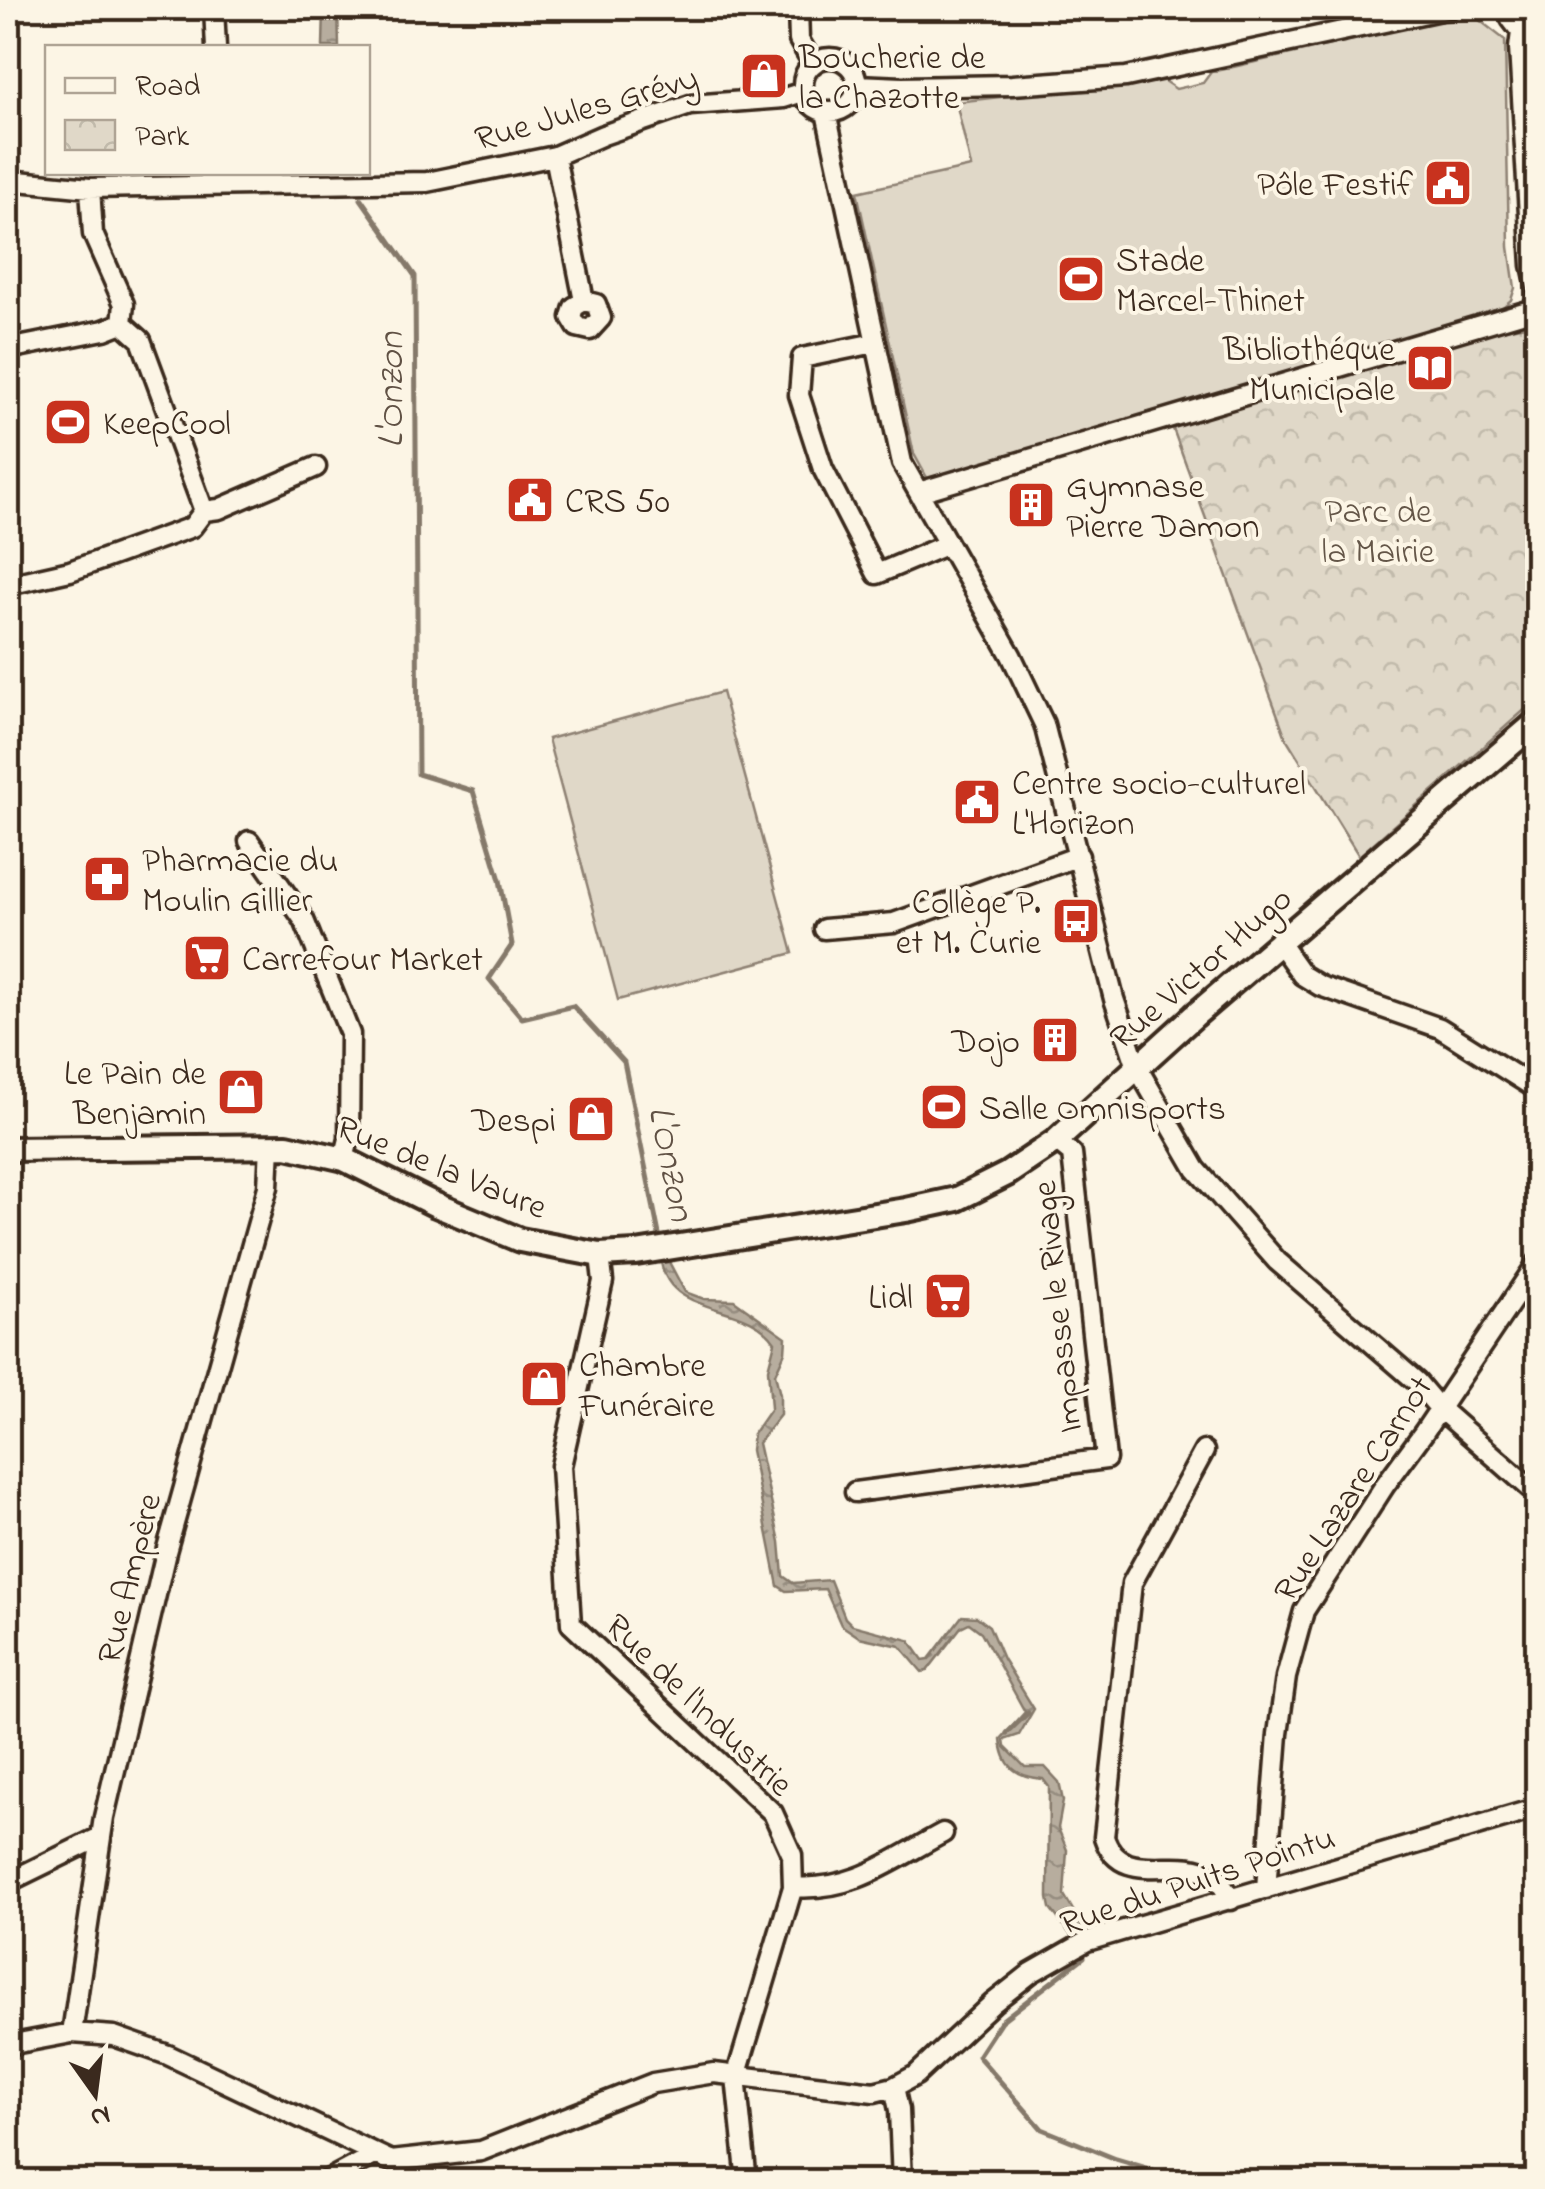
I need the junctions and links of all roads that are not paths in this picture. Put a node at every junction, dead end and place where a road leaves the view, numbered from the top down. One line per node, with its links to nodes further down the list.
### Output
1 (214, 8): 6 (street)
2 (798, 8): 7 (street)
3 (1450, 8): 8 (street)
4 (1512, 8): 5 (street)
5 (1529, 31): 15 (street)
6 (216, 45)
7 (813, 64): 8 (street); 9 (street)
8 (857, 84): 10 (street)
9 (804, 92): 10 (street); 11 (street, Rue Jules Grévy)
10 (826, 112): 19 (street)
11 (555, 156): 12 (street, Rue Jules Grévy); 16 (street)
12 (220, 179): 14 (street, Rue Jules Grévy)
13 (14, 185): 14 (street, Rue Jules Grévy)
14 (90, 188): 18 (street)
15 (1538, 292)
16 (584, 302)
17 (1538, 308): 22 (street)
18 (122, 323): 20 (street); 23 (street)
19 (875, 343): 22 (street); 24 (street)
20 (8, 349)
21 (316, 467): 23 (street)
22 (918, 492): 24 (street)
23 (204, 511): 25 (street)
24 (948, 544): 28 (street)
25 (8, 586)
26 (1538, 721): 30 (main road, Rue Victor Hugo)
27 (249, 841): 36 (street)
28 (1079, 856): 29 (street); 31 (street)
29 (824, 929)
30 (1280, 944): 31 (main road, Rue Victor Hugo); 32 (street)
31 (1136, 1067): 33 (main road, Rue Victor Hugo); 40 (street)
32 (1538, 1090)
33 (1056, 1141): 37 (main road, Rue Victor Hugo); 42 (street, Impasse le Rivage)
34 (270, 1145): 35 (main road, Rue de la Vaure); 36 (main road, Rue de la Vaure); 46 (street, Rue Ampère)
35 (15, 1149)
36 (344, 1160): 38 (main road, Rue de la Vaure)
37 (644, 1252): 38 (main road, Rue de la Vaure)
38 (600, 1256): 48 (street, Rue de l'Industrie)
39 (1538, 1262): 40 (street, Rue Lazare Carnot)
40 (1438, 1407): 43 (street); 49 (street, Rue Lazare Carnot)
41 (1204, 1451): 50 (street)
42 (855, 1492)
43 (1538, 1495)
44 (1538, 1808): 49 (street, Rue du Puits Pointu)
45 (943, 1832): 48 (street)
46 (100, 1837): 47 (street); 51 (street, Rue Ampère)
47 (8, 1882)
48 (793, 1887): 53 (street, Rue de l'Industrie)
49 (1266, 1889): 50 (street, Rue du Puits Pointu)
50 (1231, 1900): 54 (street, Rue du Puits Pointu)
51 (72, 2034): 52 (street); 55 (street)
52 (8, 2045)
53 (736, 2076): 54 (street); 55 (street); 57 (street)
54 (894, 2086): 58 (street)
55 (376, 2154): 56 (street)
56 (324, 2182)
57 (747, 2182)
58 (902, 2182)

